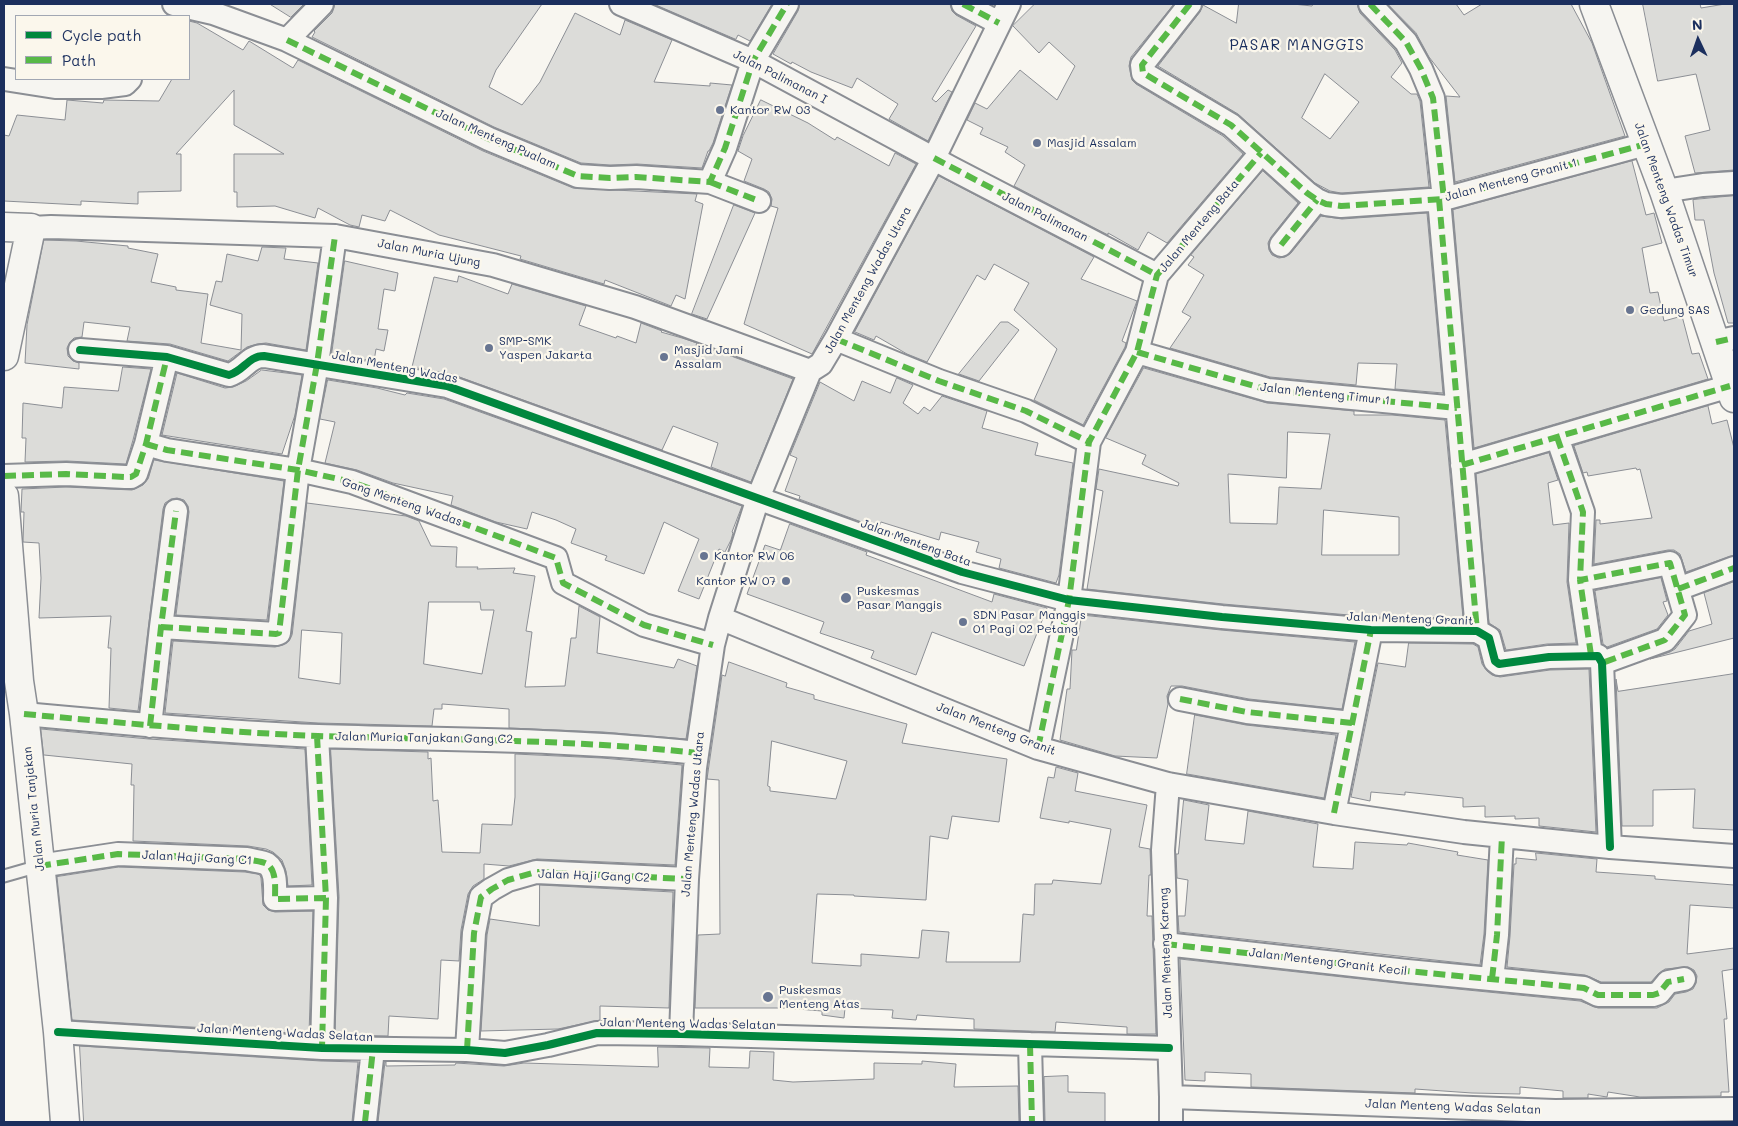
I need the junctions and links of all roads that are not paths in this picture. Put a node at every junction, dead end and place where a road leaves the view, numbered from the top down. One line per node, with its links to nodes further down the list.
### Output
1 (175, 4): 10 (street); 11 (street, Jalan Menteng Pualam)
2 (322, 4): 11 (street)
3 (621, 4): 12 (street, Jalan Palimanan I)
4 (786, 4): 12 (street)
5 (963, 4): 9 (street)
6 (1190, 4): 16 (street, Jalan Menteng Granit 1)
7 (1370, 4): 21 (street)
8 (1594, 4): 15 (street, Jalan Menteng Wadas Timur)
9 (1004, 13): 17 (street, Jalan Menteng Wadas Utara)
10 (169, 15)
11 (287, 40): 18 (street, Jalan Menteng Pualam)
12 (753, 61): 17 (street, Jalan Palimanan I); 18 (street)
13 (4, 79): 14 (street)
14 (129, 80)
15 (1646, 144): 20 (street, Jalan Menteng Wadas Timur); 21 (street, Jalan Menteng Granit 1)
16 (1261, 153): 22 (street, Jalan Menteng Granit 1); 28 (street, Jalan Menteng Bata)
17 (934, 158): 28 (street, Jalan Palimanan); 29 (street, Jalan Menteng Wadas Utara)
18 (710, 182): 23 (street, Jalan Menteng Pualam)
19 (1734, 184): 20 (street)
20 (1664, 191): 30 (street, Jalan Menteng Wadas Timur)
21 (1441, 199): 22 (street, Jalan Menteng Granit 1); 38 (street)
22 (1317, 200): 27 (street)
23 (760, 201)
24 (4, 227): 25 (street)
25 (31, 228): 26 (street, Jalan Muria Ujung); 33 (street)
26 (335, 236): 35 (street); 36 (street, Jalan Muria Ujung)
27 (1281, 245)
28 (1157, 275): 32 (street, Jalan Menteng Bata)
29 (836, 339): 36 (street, Jalan Menteng Wadas Utara); 40 (street)
30 (1725, 340): 37 (street, Jalan Menteng Wadas Timur)
31 (80, 350): 34 (street, Jalan Menteng Wadas)
32 (1137, 352): 38 (street, Jalan Menteng Timur 1); 40 (street, Jalan Menteng Bata)
33 (4, 356)
34 (167, 357): 35 (street, Jalan Menteng Wadas); 41 (street)
35 (316, 364): 43 (street); 46 (street, Jalan Menteng Wadas)
36 (810, 371): 46 (street, Jalan Menteng Wadas Utara)
37 (1732, 392): 39 (street)
38 (1457, 408): 42 (street)
39 (1557, 437): 42 (street); 49 (street)
40 (1089, 442): 51 (street, Jalan Menteng Bata)
41 (146, 444): 43 (street, Gang Menteng Wadas); 44 (street)
42 (1462, 465): 55 (street)
43 (298, 470): 53 (street); 56 (street, Gang Menteng Wadas)
44 (4, 476)
45 (4, 496): 59 (street, Jalan Muria Tanjakan)
46 (758, 498): 51 (street, Jalan Menteng Bata); 52 (street, Jalan Menteng Wadas Utara)
47 (176, 511): 53 (street)
48 (1734, 568): 50 (street)
49 (1580, 580): 50 (street); 57 (street)
50 (1678, 589): 57 (street)
51 (1069, 600): 54 (street, Jalan Menteng Granit); 63 (street, Jalan Menteng Bata)
52 (720, 618): 56 (street, Jalan Menteng Wadas Utara); 63 (street, Jalan Menteng Granit)
53 (161, 627): 61 (street)
54 (1371, 630): 55 (street, Jalan Menteng Granit); 60 (street)
55 (1477, 631): 57 (street, Jalan Menteng Granit)
56 (713, 646): 64 (street, Jalan Menteng Wadas Utara)
57 (1597, 659): 68 (street)
58 (1180, 699): 60 (street)
59 (24, 714): 61 (street, Jalan Muria Tanjakan Gang C2); 70 (street, Jalan Muria Tanjakan)
60 (1352, 723): 66 (street)
61 (150, 726): 62 (street, Jalan Muria Tanjakan Gang C2)
62 (317, 736): 64 (street, Jalan Muria Tanjakan Gang C2); 73 (street)
63 (1038, 748): 65 (street, Jalan Menteng Granit)
64 (697, 753): 72 (street, Jalan Menteng Wadas Utara)
65 (1168, 784): 66 (street, Jalan Menteng Granit); 74 (street, Jalan Menteng Karang)
66 (1334, 813): 67 (street, Jalan Menteng Granit)
67 (1502, 836): 68 (street, Jalan Menteng Granit); 75 (street)
68 (1610, 847): 69 (street, Jalan Menteng Granit)
69 (1734, 856)
70 (39, 866): 71 (lane); 73 (street, Jalan Haji Gang C1); 77 (street, Jalan Muria Tanjakan)
71 (4, 876)
72 (687, 879): 78 (street, Jalan Menteng Wadas Utara); 83 (street, Jalan Haji Gang C2)
73 (326, 898): 80 (street)
74 (1166, 944): 75 (street, Jalan Menteng Granit Kecil); 81 (street, Jalan Menteng Karang)
75 (1492, 979): 76 (street, Jalan Menteng Granit Kecil)
76 (1684, 979)
77 (58, 1032): 80 (street, Jalan Menteng Wadas Selatan); 86 (street, Jalan Muria Tanjakan)
78 (682, 1034): 79 (street, Jalan Menteng Wadas Selatan); 83 (street, Jalan Menteng Wadas Selatan)
79 (1030, 1044): 81 (street, Jalan Menteng Wadas Selatan); 88 (street)
80 (322, 1048): 82 (street, Jalan Menteng Wadas Selatan)
81 (1169, 1048): 84 (street, Jalan Menteng Karang)
82 (373, 1049): 83 (street, Jalan Menteng Wadas Selatan); 87 (street, Jalan Menteng Wadas Selatan)
83 (467, 1050)
84 (1172, 1097): 85 (street, Jalan Menteng Wadas Selatan); 89 (street, Jalan Menteng Karang)
85 (1734, 1109)
86 (65, 1122)
87 (365, 1122)
88 (1032, 1122)
89 (1171, 1122)

